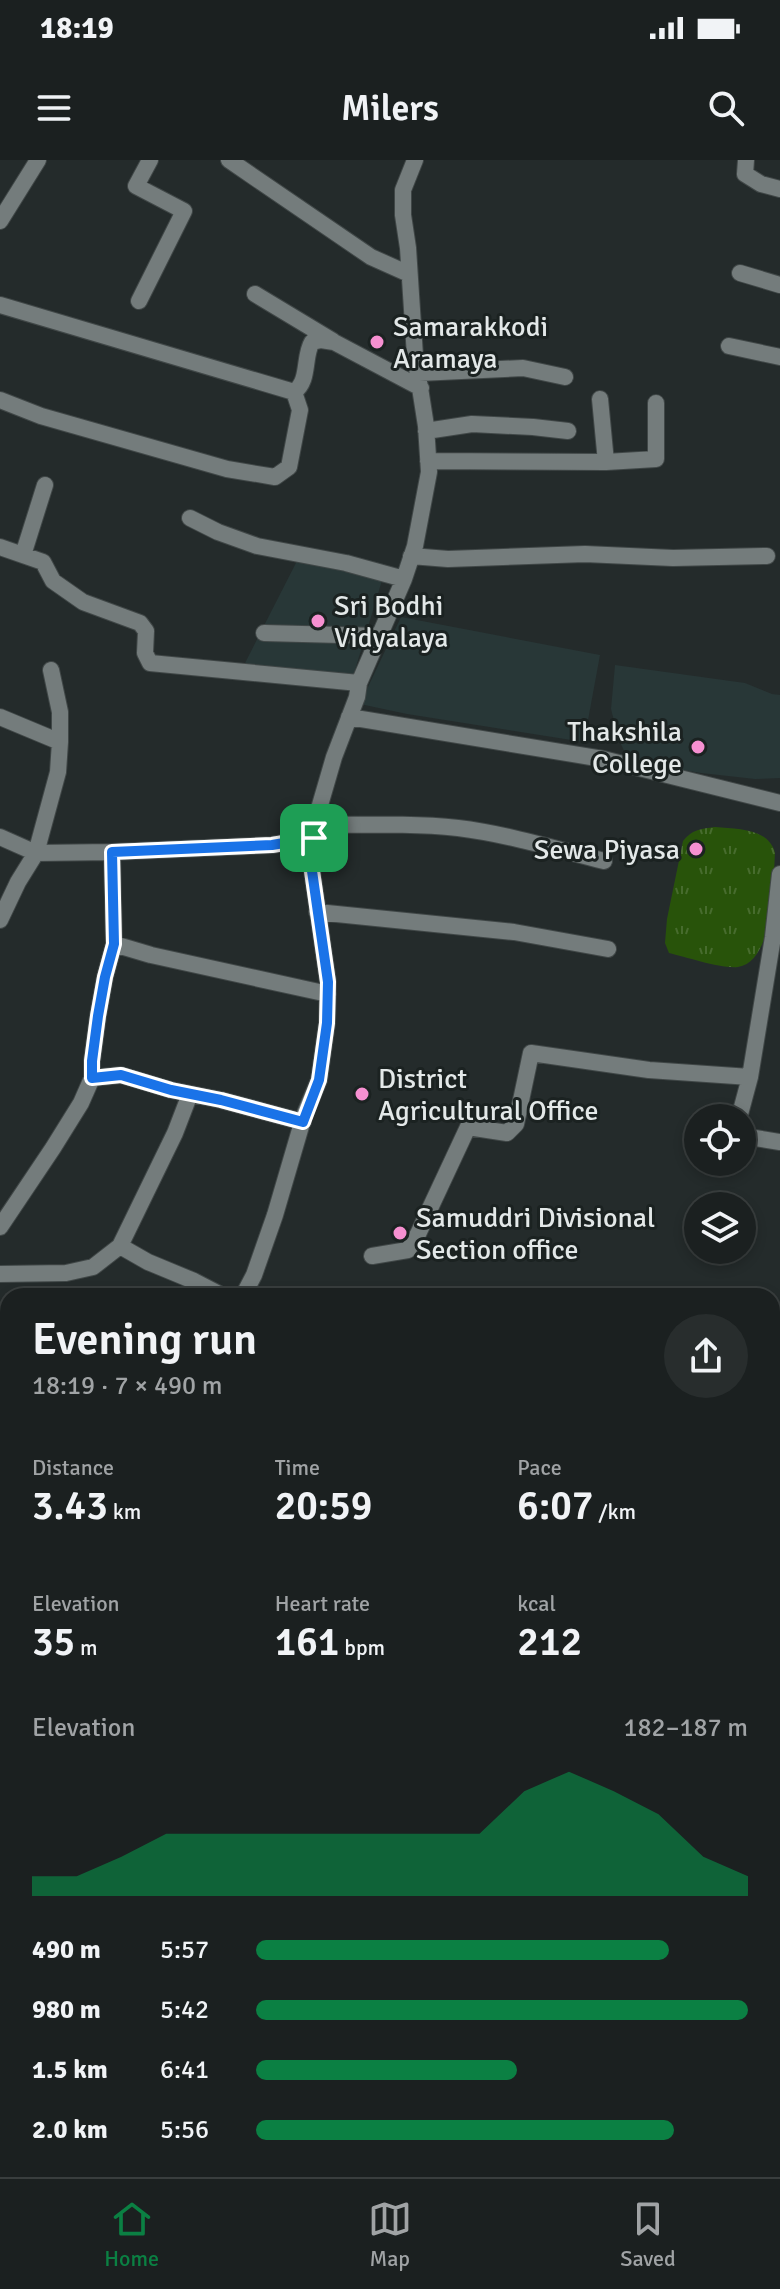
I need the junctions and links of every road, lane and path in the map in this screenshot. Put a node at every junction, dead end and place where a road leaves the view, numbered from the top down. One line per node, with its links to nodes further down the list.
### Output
1 (38, 160): 7 (street)
2 (150, 160): 12 (street)
3 (229, 160): 9 (street)
4 (415, 160): 9 (street)
5 (746, 160): 6 (street)
6 (780, 189)
7 (0, 221)
8 (740, 273): 10 (street)
9 (409, 274): 18 (street)
10 (780, 285)
11 (255, 294): 14 (street)
12 (139, 301)
13 (0, 305): 19 (street)
14 (334, 342): 18 (street); 19 (street)
15 (729, 346): 16 (street)
16 (780, 357)
17 (565, 377): 18 (street)
18 (420, 380): 23 (street)
19 (294, 392): 21 (street)
20 (600, 399): 26 (street)
21 (0, 400)
22 (656, 403): 26 (street)
23 (426, 431): 24 (street); 25 (street)
24 (568, 431)
25 (428, 461): 26 (street); 31 (street)
26 (606, 462)
27 (45, 485): 30 (street)
28 (190, 518): 33 (street)
29 (0, 547): 30 (street)
30 (23, 555): 37 (street)
31 (411, 556): 32 (street); 33 (street)
32 (767, 556)
33 (404, 579): 35 (street)
34 (264, 633): 35 (street)
35 (379, 636): 37 (street)
36 (51, 670): 40 (street)
37 (359, 683): 39 (street)
38 (0, 717): 40 (street)
39 (349, 717): 41 (street); 42 (street)
40 (60, 742): 45 (street)
41 (780, 803)
42 (315, 832): 44 (street); 46 (street); 48 (street)
43 (0, 837): 45 (street)
44 (112, 852): 45 (street); 51 (street)
45 (36, 853): 49 (street)
46 (604, 861)
47 (780, 874): 50 (street)
48 (317, 912): 52 (street); 53 (street)
49 (0, 920)
50 (777, 927): 54 (street)
51 (114, 944): 53 (street); 55 (street)
52 (608, 949)
53 (328, 994): 58 (street)
54 (750, 1077): 57 (street); 63 (street)
55 (92, 1078): 56 (street); 61 (street)
56 (190, 1094): 58 (street); 62 (street)
57 (743, 1104)
58 (303, 1122): 66 (street)
59 (756, 1138): 60 (street)
60 (780, 1142)
61 (0, 1220)
62 (120, 1246): 64 (street); 65 (street)
63 (372, 1256)
64 (0, 1274)
65 (208, 1288)
66 (247, 1288)

